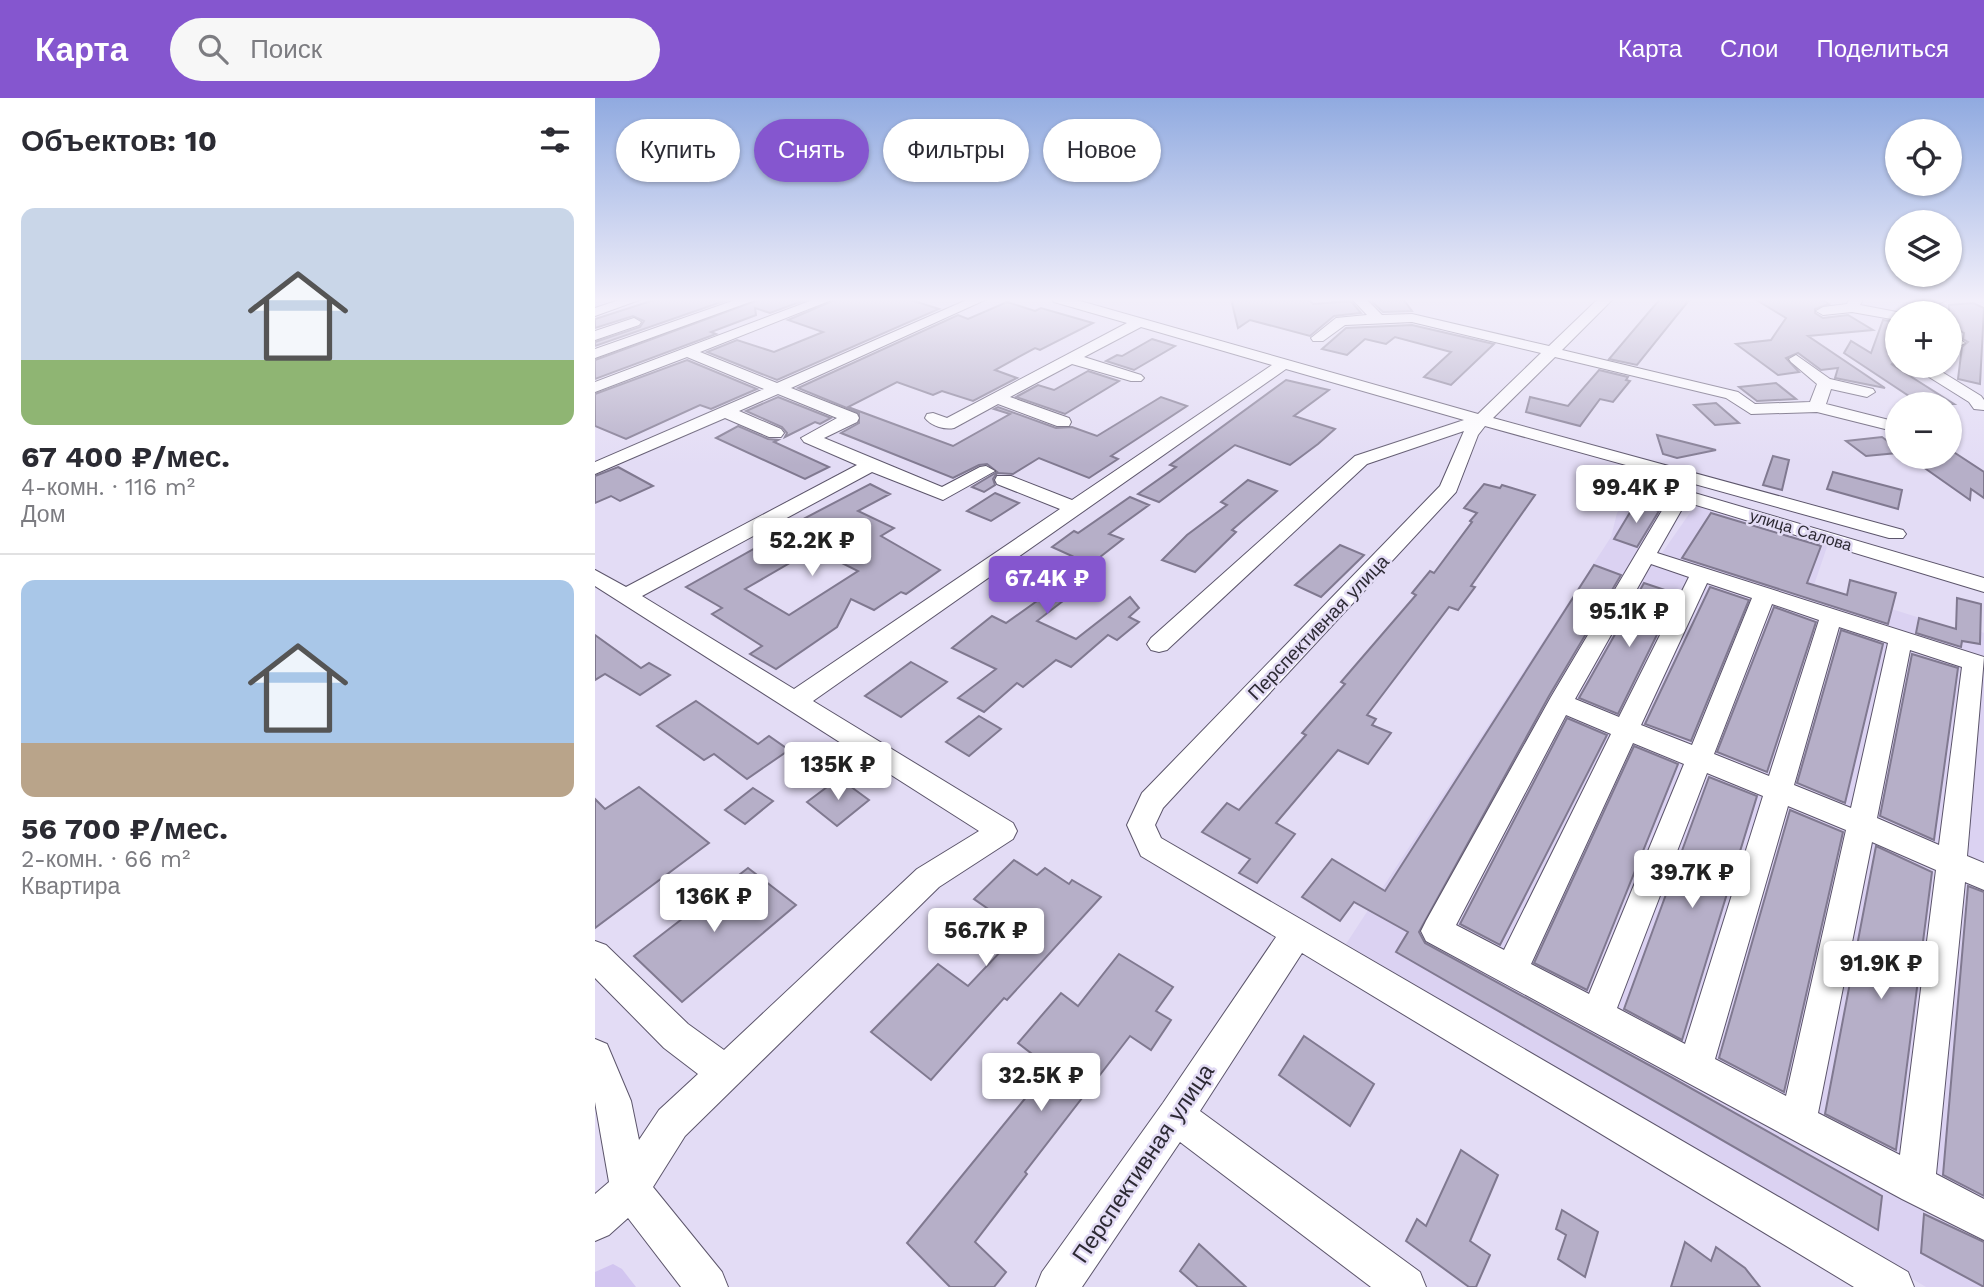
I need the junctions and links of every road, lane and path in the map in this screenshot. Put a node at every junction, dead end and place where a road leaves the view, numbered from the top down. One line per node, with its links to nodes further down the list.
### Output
1 (680, 354): 14 (street)
2 (693, 354): 15 (street)
3 (855, 354): 15 (street)
4 (1077, 354): 8 (street)
5 (1254, 354): 10 (street, улица Салова)
6 (1548, 354): 22 (street, Перспективная улица)
7 (1566, 354): 19 (street)
8 (1070, 358): 11 (street); 17 (street)
9 (1795, 359): 13 (street)
10 (1284, 363): 22 (street, улица Салова); 29 (street)
11 (1136, 378)
12 (1941, 378): 18 (street)
13 (1825, 383): 16 (street); 19 (street)
14 (595, 387)
15 (778, 389): 20 (street); 26 (street)
16 (1867, 392)
17 (996, 398): 21 (street); 23 (street)
18 (1980, 406)
19 (1817, 407): 24 (street)
20 (726, 412): 25 (street); 27 (street)
21 (933, 418)
22 (1481, 421): 28 (street, улица Салова); 30 (street); 40 (street, Перспективная улица); 50 (street, Перспективная улица)
23 (1063, 422)
24 (1885, 422)
25 (775, 433)
26 (871, 465): 29 (street); 35 (street)
27 (595, 468)
28 (1681, 494): 31 (street); 34 (street, улица Салова)
29 (1074, 508): 42 (street)
30 (1896, 534)
31 (1646, 556): 32 (street); 43 (street)
32 (1701, 573): 36 (street); 44 (street)
33 (595, 577): 35 (street)
34 (1984, 585)
35 (621, 594): 37 (street); 42 (street)
36 (1765, 594): 38 (street); 45 (street)
37 (595, 602)
38 (1831, 615): 39 (street); 46 (street)
39 (1901, 638): 41 (street); 47 (street)
40 (1159, 643)
41 (1979, 664): 48 (street)
42 (794, 702): 56 (street)
43 (1560, 703): 44 (street); 52 (street)
44 (1626, 730): 45 (street); 52 (street)
45 (1699, 759): 46 (street); 53 (street)
46 (1778, 791): 47 (street); 55 (street)
47 (1861, 824): 48 (street); 59 (street)
48 (1951, 863): 49 (street); 60 (street)
49 (1984, 877)
50 (1297, 933): 58 (street, Перспективная улица); 67 (street)
51 (595, 956): 56 (street)
52 (1511, 970): 53 (street)
53 (1597, 1015): 55 (street)
54 (595, 1056): 57 (street)
55 (1695, 1067): 59 (street)
56 (725, 1072): 61 (street)
57 (604, 1109): 61 (street)
58 (1176, 1116): 65 (street, Перспективная улица); 66 (street)
59 (1798, 1122): 60 (street)
60 (1916, 1185): 62 (street)
61 (630, 1189): 63 (street); 64 (street)
62 (1984, 1220)
63 (595, 1221)
64 (707, 1287)
65 (1058, 1287)
66 (1405, 1287)
67 (1893, 1287)

